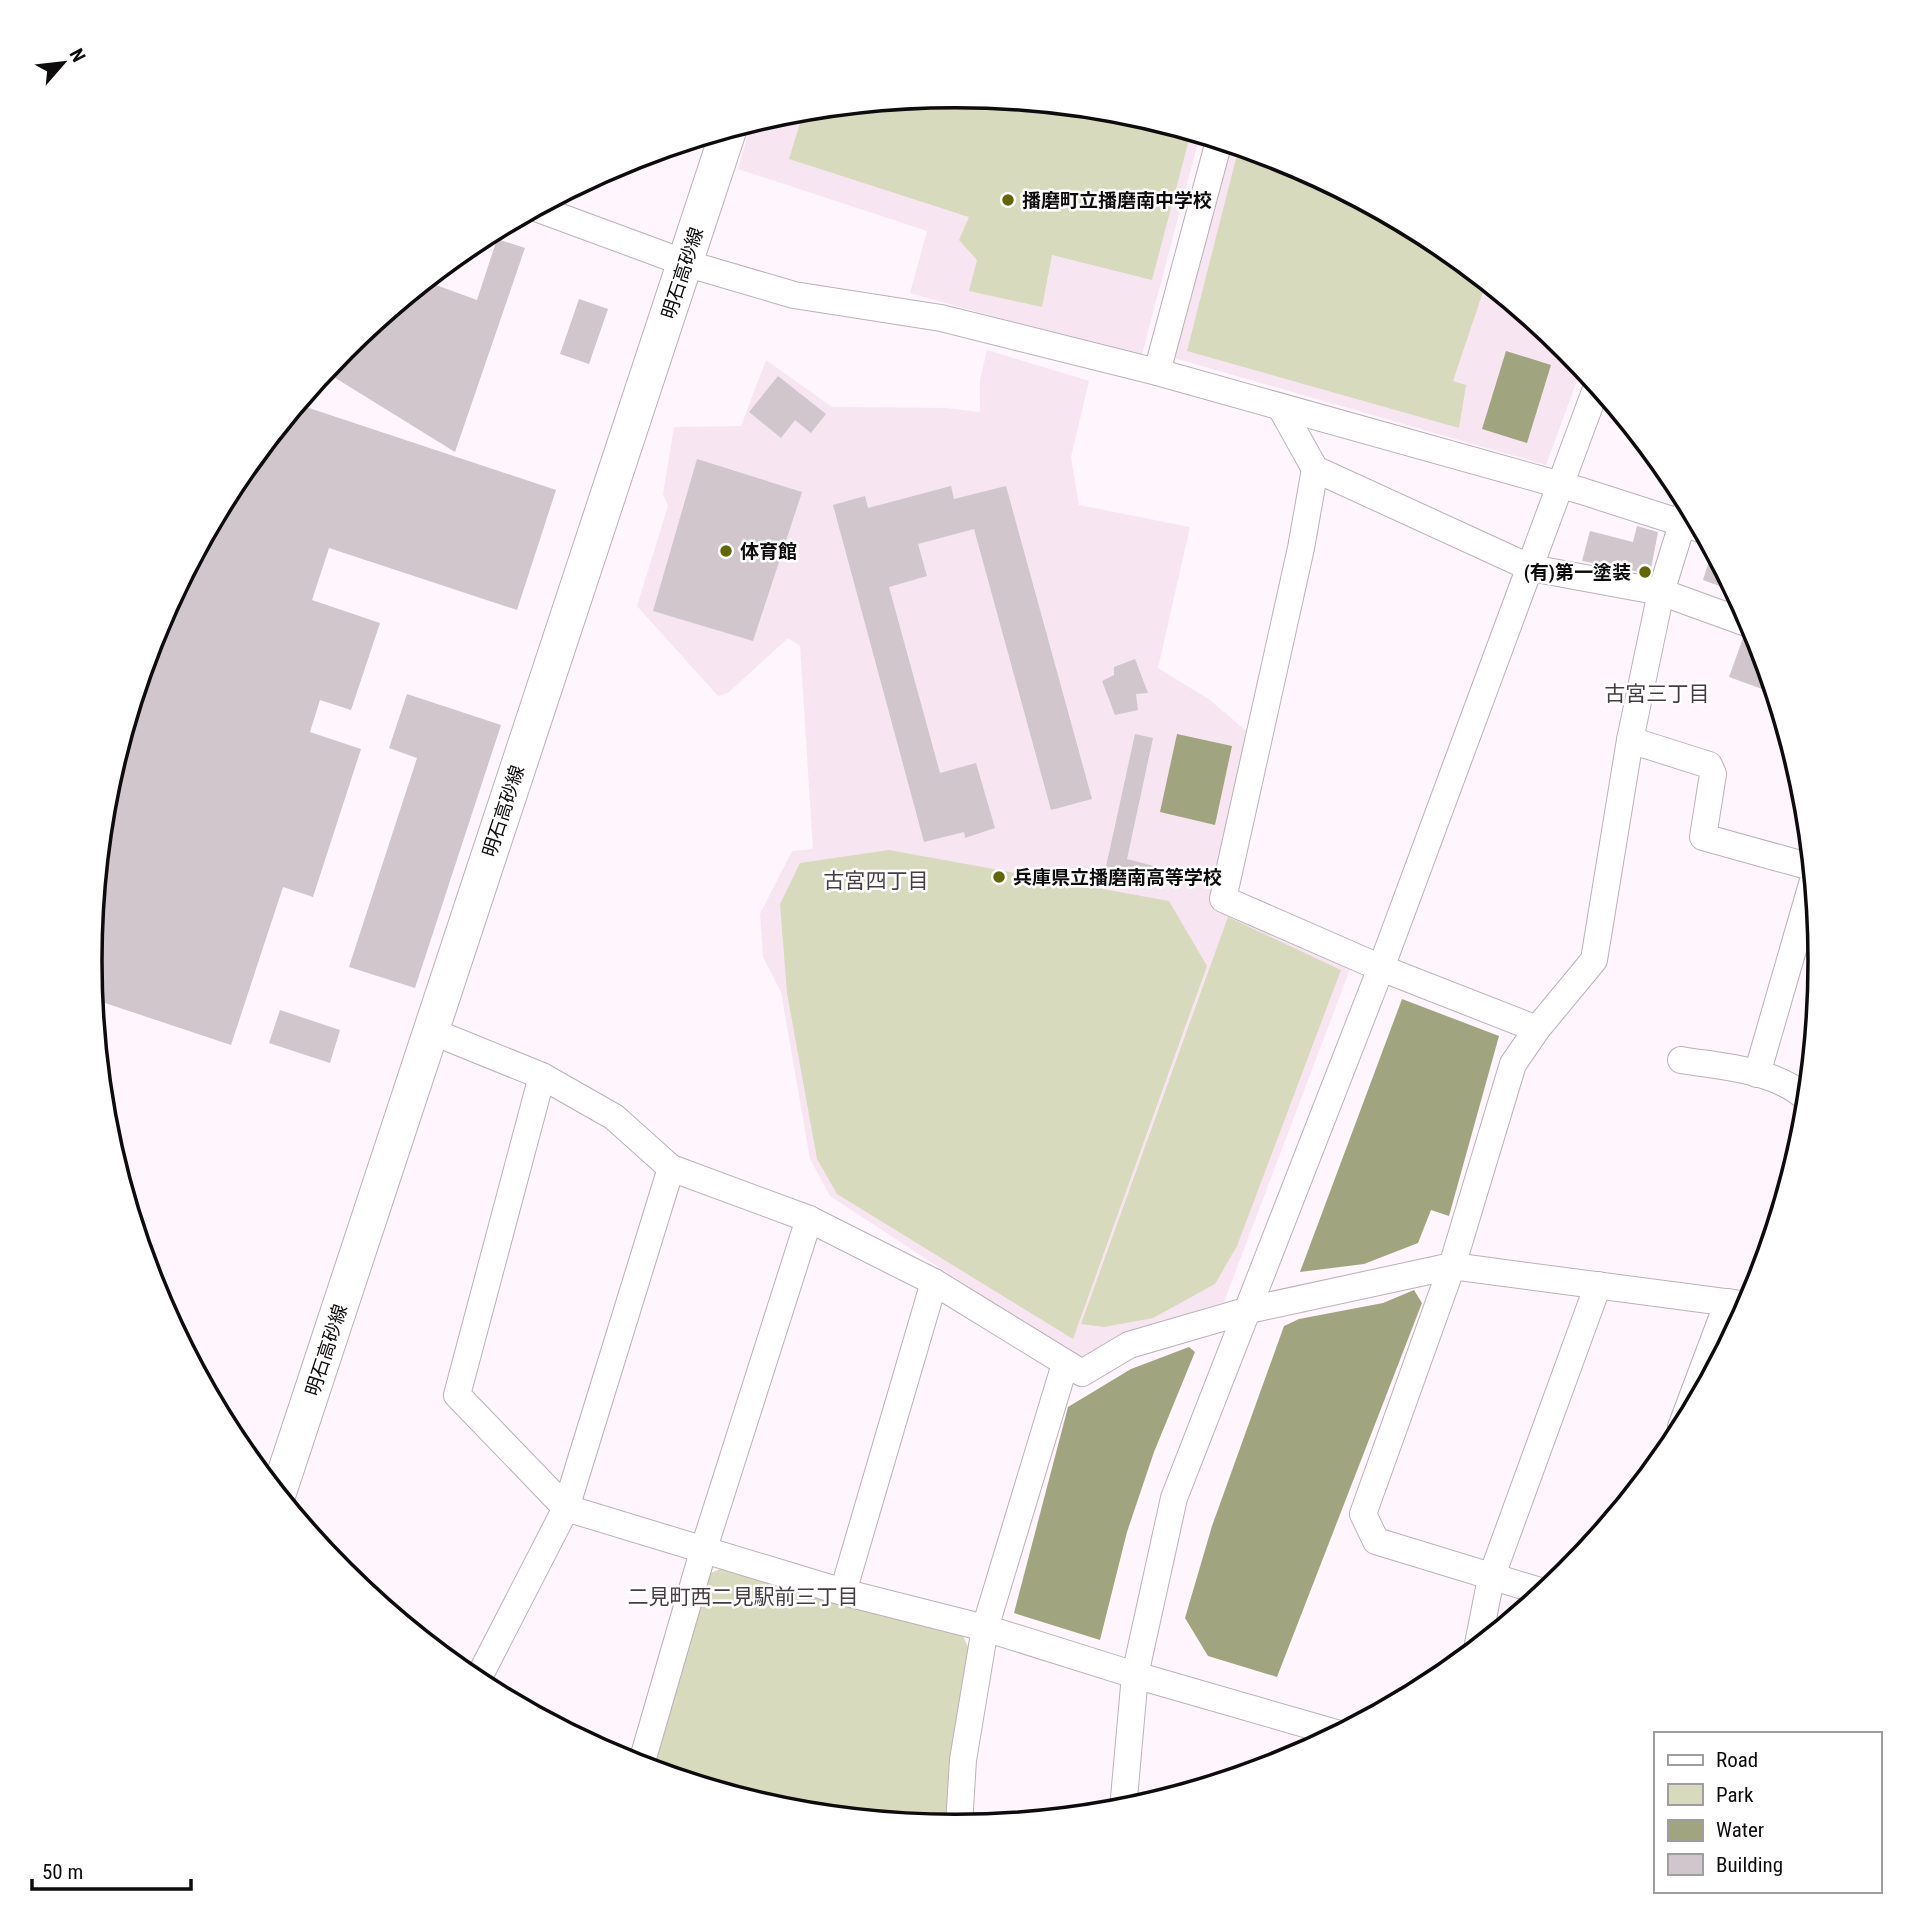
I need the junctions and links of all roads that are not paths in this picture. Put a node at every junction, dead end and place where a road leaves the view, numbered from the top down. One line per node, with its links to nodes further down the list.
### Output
1 (726, 140): 4 (main road, 明石高砂線)
2 (1217, 149): 5 (street)
3 (546, 212): 4 (street)
4 (685, 263): 5 (street); 20 (main road, 明石高砂線)
5 (1157, 372): 7 (street)
6 (1593, 395): 9 (street)
7 (1281, 408): 8 (street); 9 (street)
8 (1315, 469): 12 (street); 18 (street)
9 (1559, 486): 10 (street); 12 (street)
10 (1683, 517)
11 (1688, 525): 13 (street)
12 (1531, 568): 13 (street); 18 (street)
13 (1661, 592): 14 (street); 15 (street)
14 (1736, 619)
15 (1630, 740): 16 (street); 19 (street)
16 (1802, 864)
17 (1806, 905): 22 (street)
18 (1381, 968): 19 (street); 31 (street)
19 (1537, 1029): 27 (street)
20 (431, 1031): 23 (street); 33 (main road, 明石高砂線)
21 (1681, 1060): 22 (street)
22 (1757, 1074): 24 (street)
23 (542, 1076): 25 (street); 34 (street)
24 (1797, 1090)
25 (671, 1168): 26 (street); 34 (street)
26 (809, 1219): 28 (street); 35 (street)
27 (1451, 1266): 29 (street); 31 (street); 36 (street)
28 (934, 1282): 32 (street); 38 (street)
29 (1598, 1285): 30 (street); 36 (street)
30 (1735, 1304)
31 (1250, 1310): 32 (street); 42 (street)
32 (1065, 1364): 39 (street)
33 (281, 1484)
34 (566, 1508): 35 (street); 41 (street)
35 (704, 1548): 38 (street); 44 (street)
36 (1491, 1578): 37 (street); 40 (street)
37 (1531, 1589)
38 (843, 1592): 39 (street)
39 (985, 1628): 42 (street); 46 (street)
40 (1480, 1632)
41 (482, 1671)
42 (1135, 1675): 43 (street); 45 (street)
43 (1324, 1730)
44 (644, 1755)
45 (1124, 1796)
46 (960, 1814)

